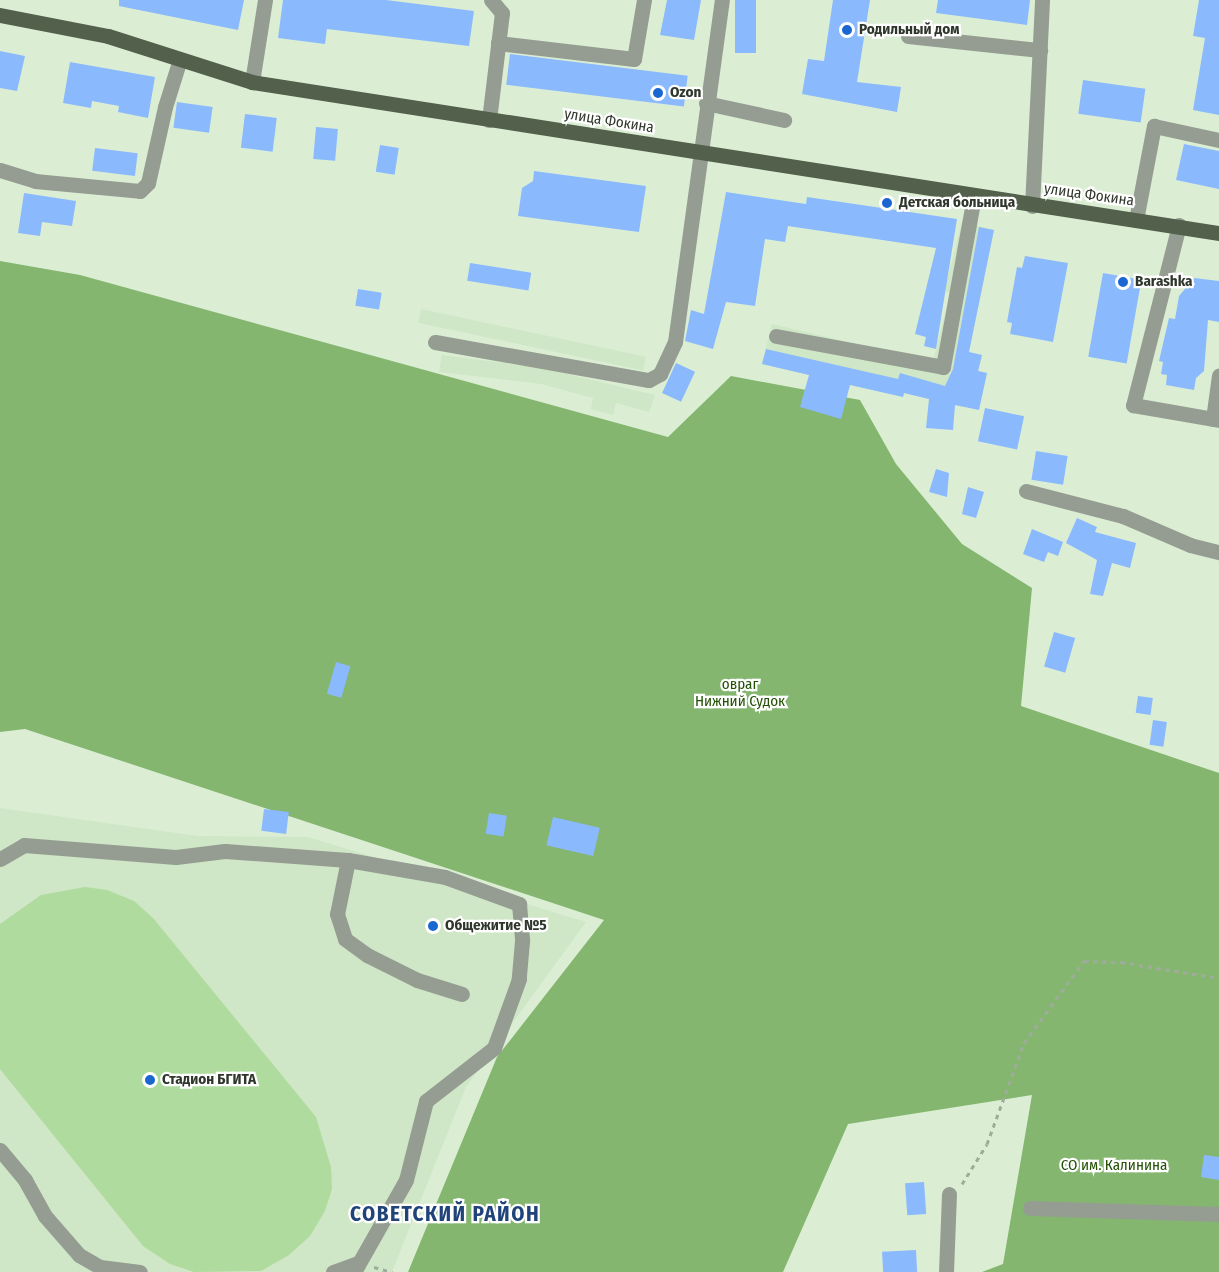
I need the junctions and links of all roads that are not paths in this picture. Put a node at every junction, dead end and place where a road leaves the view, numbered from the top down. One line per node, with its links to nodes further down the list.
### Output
1 (265, 0): 11 (street)
2 (491, 0): 8 (street)
3 (645, 0): 8 (street)
4 (722, 0): 12 (street)
5 (1042, 0): 9 (street)
6 (0, 15): 10 (main road, улица Фокина)
7 (908, 36): 9 (street)
8 (498, 43): 13 (street)
9 (1040, 50): 19 (street)
10 (180, 59): 11 (main road, улица Фокина); 17 (street)
11 (252, 82): 13 (main road, улица Фокина)
12 (706, 103): 14 (street); 16 (street)
13 (489, 120): 16 (main road, улица Фокина)
14 (784, 120)
15 (1219, 140): 20 (street)
16 (699, 154): 18 (main road, улица Фокина); 24 (street)
17 (0, 171)
18 (975, 197): 19 (main road, улица Фокина); 23 (street)
19 (1032, 206): 20 (main road, улица Фокина)
20 (1136, 220): 21 (main road, улица Фокина)
21 (1179, 225): 22 (main road, улица Фокина); 26 (street)
22 (1219, 233)
23 (776, 336)
24 (435, 342)
25 (1219, 375): 26 (street)
26 (1216, 420)
27 (1026, 491): 28 (street)
28 (1219, 552)
29 (0, 859): 30 (street)
30 (348, 860): 31 (street); 36 (street)
31 (462, 994)
32 (0, 1150): 37 (street)
33 (949, 1194): 39 (street)
34 (1030, 1208): 35 (street)
35 (1219, 1214)
36 (356, 1268): 38 (street)
37 (140, 1272)
38 (333, 1272)
39 (946, 1272)

